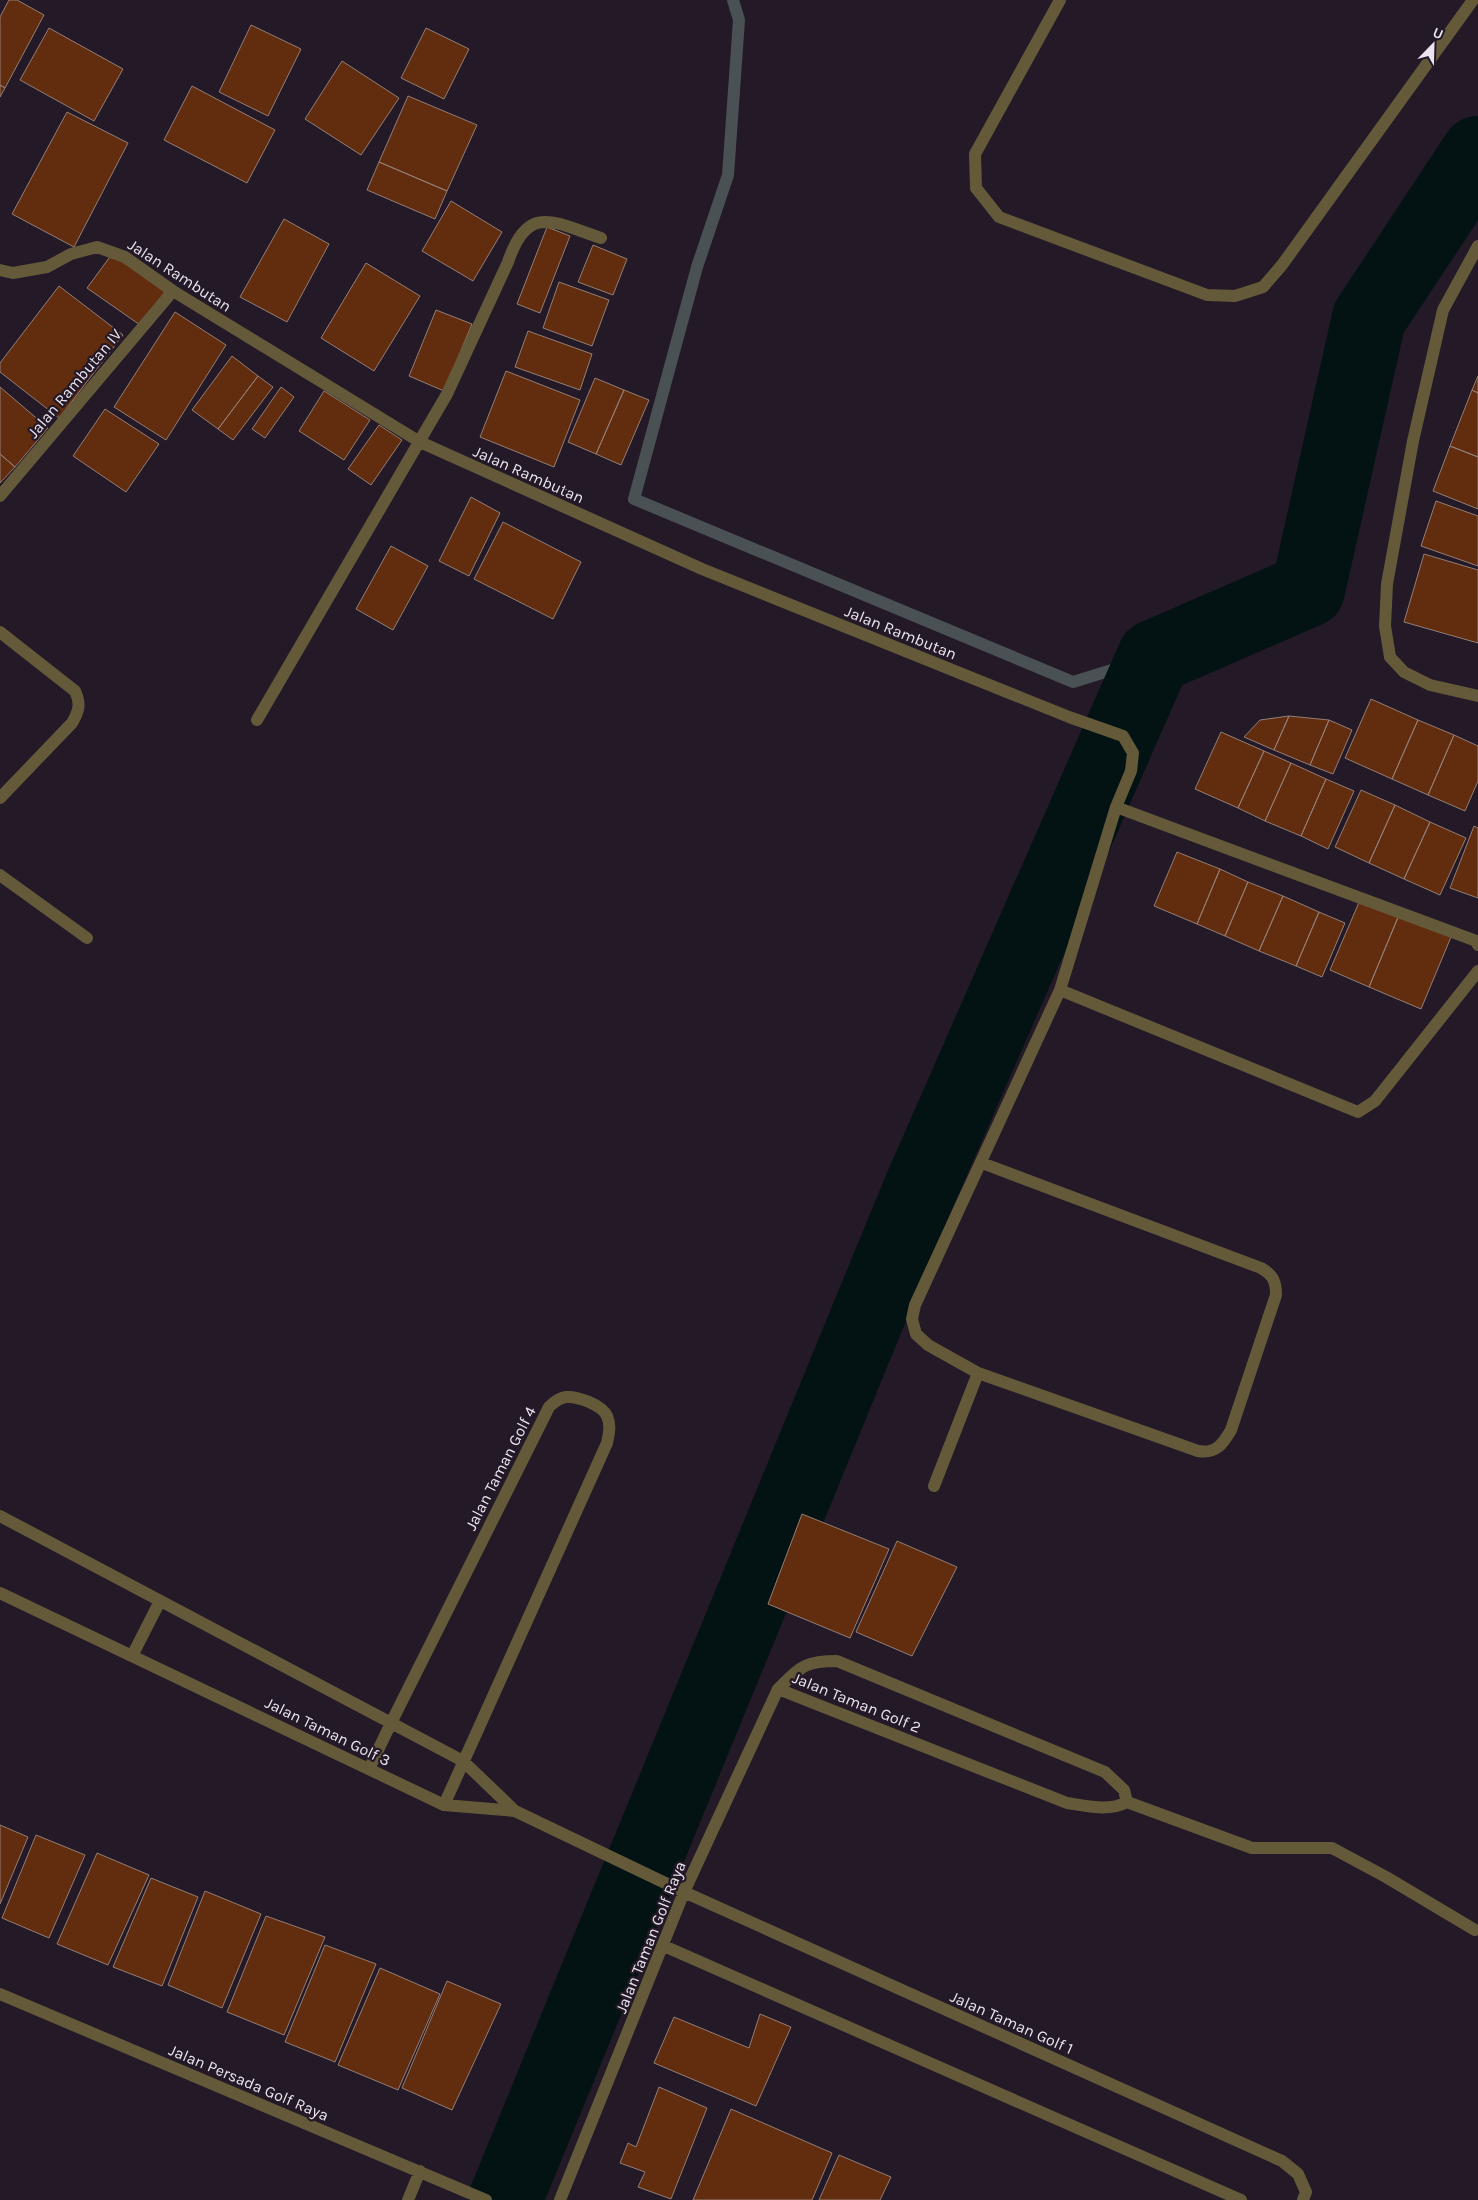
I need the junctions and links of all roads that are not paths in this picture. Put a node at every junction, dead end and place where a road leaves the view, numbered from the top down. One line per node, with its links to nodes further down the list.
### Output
1 (1060, 0): 2 (street)
2 (1473, 0)
3 (601, 238): 7 (street)
4 (1478, 246): 10 (street)
5 (0, 270): 6 (street, Jalan Rambutan)
6 (173, 292): 7 (street, Jalan Rambutan); 8 (street, Jalan Rambutan IV)
7 (420, 442): 11 (street); 13 (street, Jalan Rambutan)
8 (0, 496)
9 (0, 632): 12 (street)
10 (1478, 696)
11 (257, 720)
12 (0, 798)
13 (1116, 807): 16 (street); 18 (street)
14 (0, 875): 15 (street)
15 (87, 938)
16 (1478, 946)
17 (1478, 971): 18 (street)
18 (1060, 990): 19 (street)
19 (982, 1163): 20 (street); 20 (street)
20 (978, 1373): 21 (street)
21 (934, 1486)
22 (0, 1516): 24 (street, Jalan Taman Golf 3)
23 (0, 1593): 25 (street, Jalan Taman Golf 3)
24 (160, 1601): 25 (street); 27 (street, Jalan Taman Golf 3)
25 (132, 1656): 29 (street, Jalan Taman Golf 3)
26 (778, 1689): 30 (street, Jalan Taman Golf 2); 30 (street, Jalan Taman Golf 2); 33 (street, Jalan Taman Golf Raya)
27 (391, 1722): 28 (street, Jalan Taman Golf 3); 28 (street, Jalan Taman Golf 4); 29 (street, Jalan Taman Golf 4)
28 (463, 1761): 31 (street, Jalan Taman Golf 4); 32 (street, Jalan Taman Golf 3)
29 (369, 1769): 31 (street, Jalan Taman Golf 3)
30 (1127, 1802): 34 (street)
31 (444, 1805): 32 (street, Jalan Taman Golf 3)
32 (516, 1811): 33 (street, Jalan Taman Golf 3)
33 (684, 1892): 35 (street, Jalan Taman Golf Raya); 42 (street, Jalan Taman Golf 1)
34 (1475, 1930)
35 (664, 1946): 40 (street, Jalan Taman Golf Raya); 41 (street)
36 (0, 1994): 37 (street, Jalan Persada Golf Raya)
37 (420, 2172): 38 (street); 39 (street, Jalan Persada Golf Raya)
38 (408, 2200)
39 (486, 2200)
40 (560, 2200)
41 (1241, 2200)
42 (1302, 2200)

